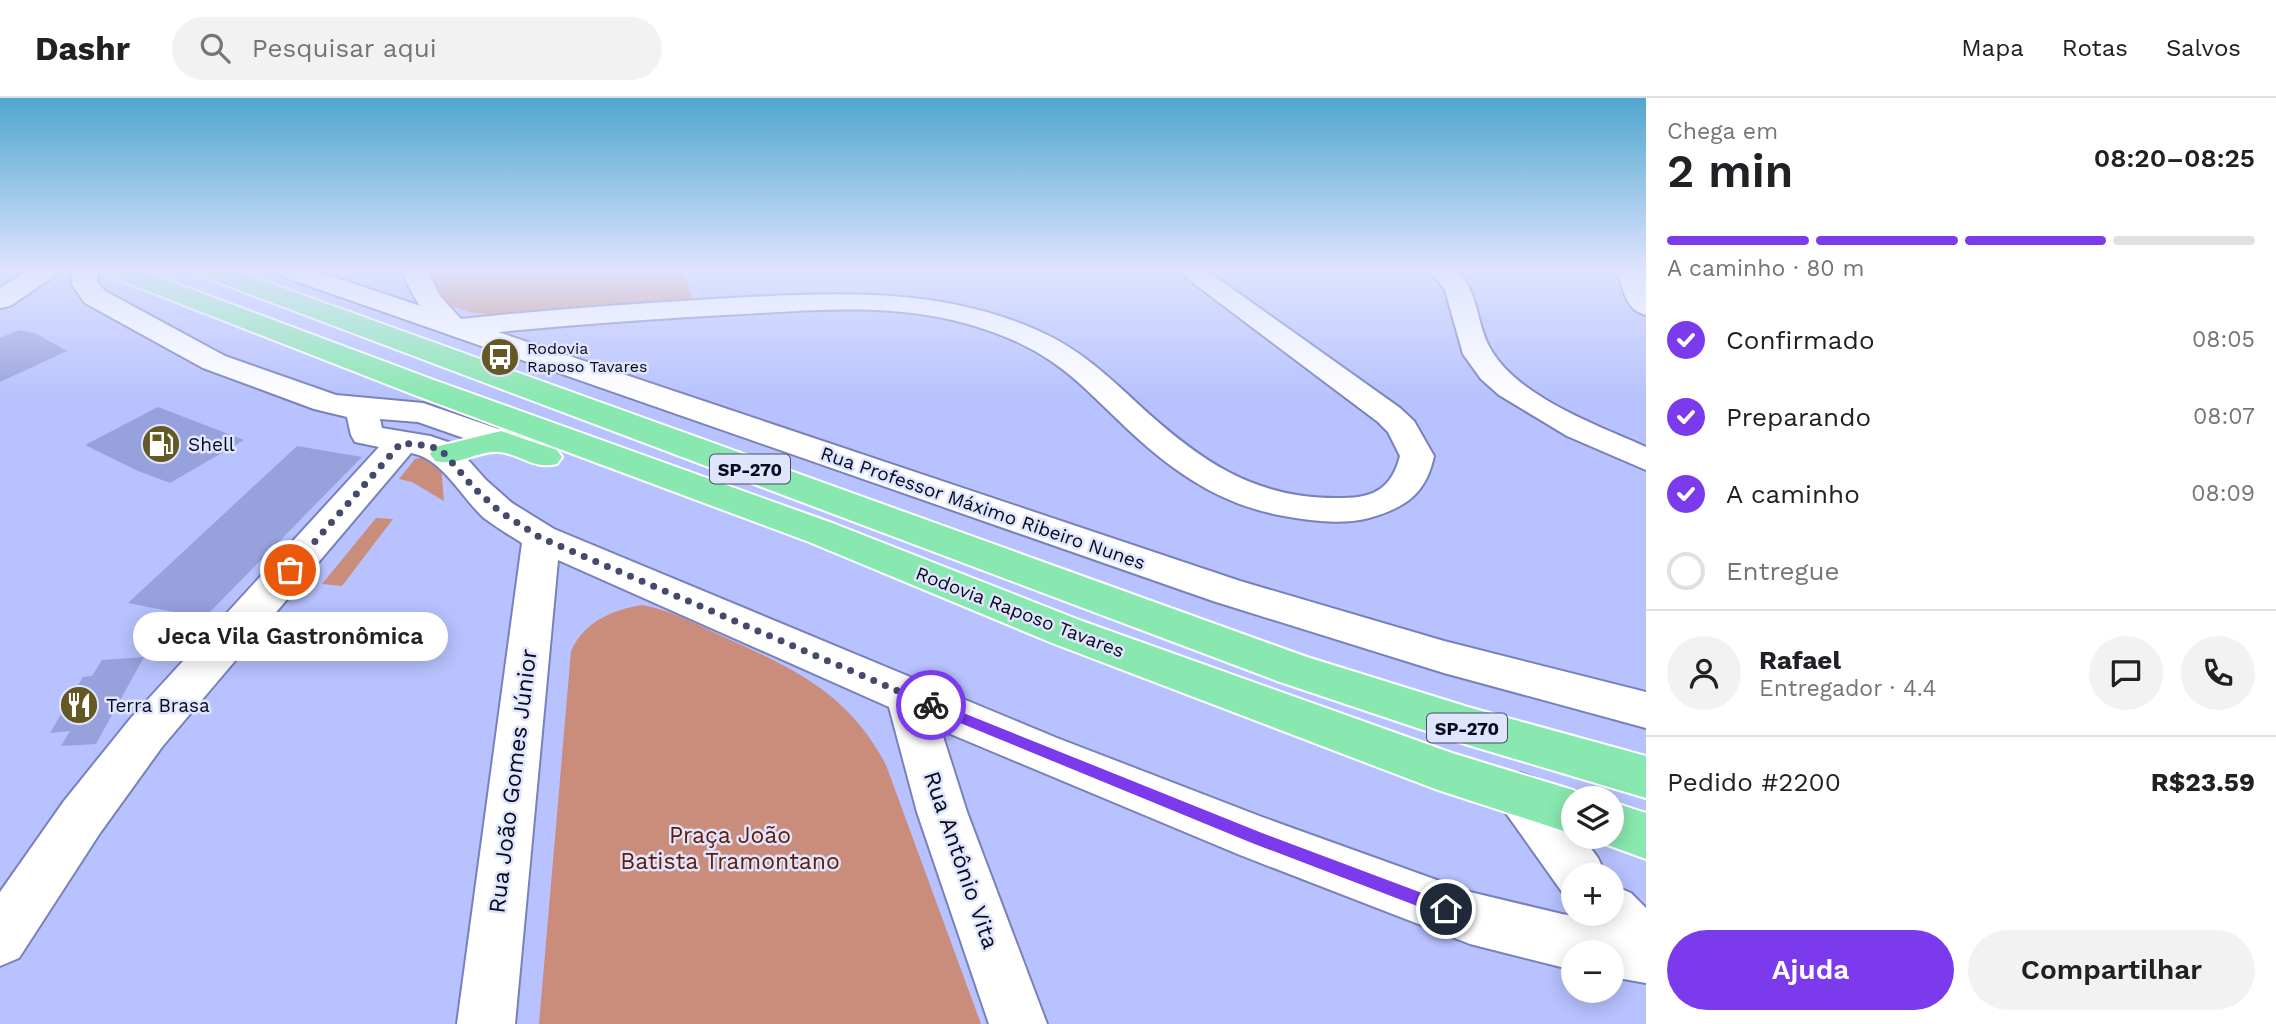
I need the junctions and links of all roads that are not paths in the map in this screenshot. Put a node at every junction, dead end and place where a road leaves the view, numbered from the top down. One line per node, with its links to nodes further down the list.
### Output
1 (126, 313): 11 (street)
2 (228, 313): 15 (highway, Rodovia Raposo Tavares / SP-270)
3 (325, 313): 19 (highway, Rodovia Raposo Tavares / SP-270)
4 (417, 313): 10 (street, Rua Professor Máximo Ribeiro Nunes)
5 (442, 313): 10 (street)
6 (616, 313): 10 (street)
7 (952, 313): 8 (street)
8 (1249, 313)
9 (1466, 313): 14 (street)
10 (455, 326): 18 (street, Rua Professor Máximo Ribeiro Nunes)
11 (377, 429): 12 (street); 13 (street); 26 (street)
12 (501, 441): 13 (highway); 15 (highway)
13 (447, 454): 16 (street)
14 (1646, 460)
15 (822, 533): 20 (highway, Rodovia Raposo Tavares / SP-270)
16 (541, 538): 17 (street); 29 (street, Rua João Gomes Júnior)
17 (908, 695): 28 (street); 30 (street, Rua Antônio Vita)
18 (1646, 710)
19 (1646, 777)
20 (1520, 794): 21 (highway, Rodovia Raposo Tavares / SP-270); 24 (street)
21 (1561, 808)
22 (1624, 828): 23 (highway)
23 (1646, 836)
24 (1571, 863)
25 (1624, 924): 27 (street)
26 (0, 939)
27 (1646, 949)
28 (1646, 955)
29 (486, 1024)
30 (1018, 1024)

